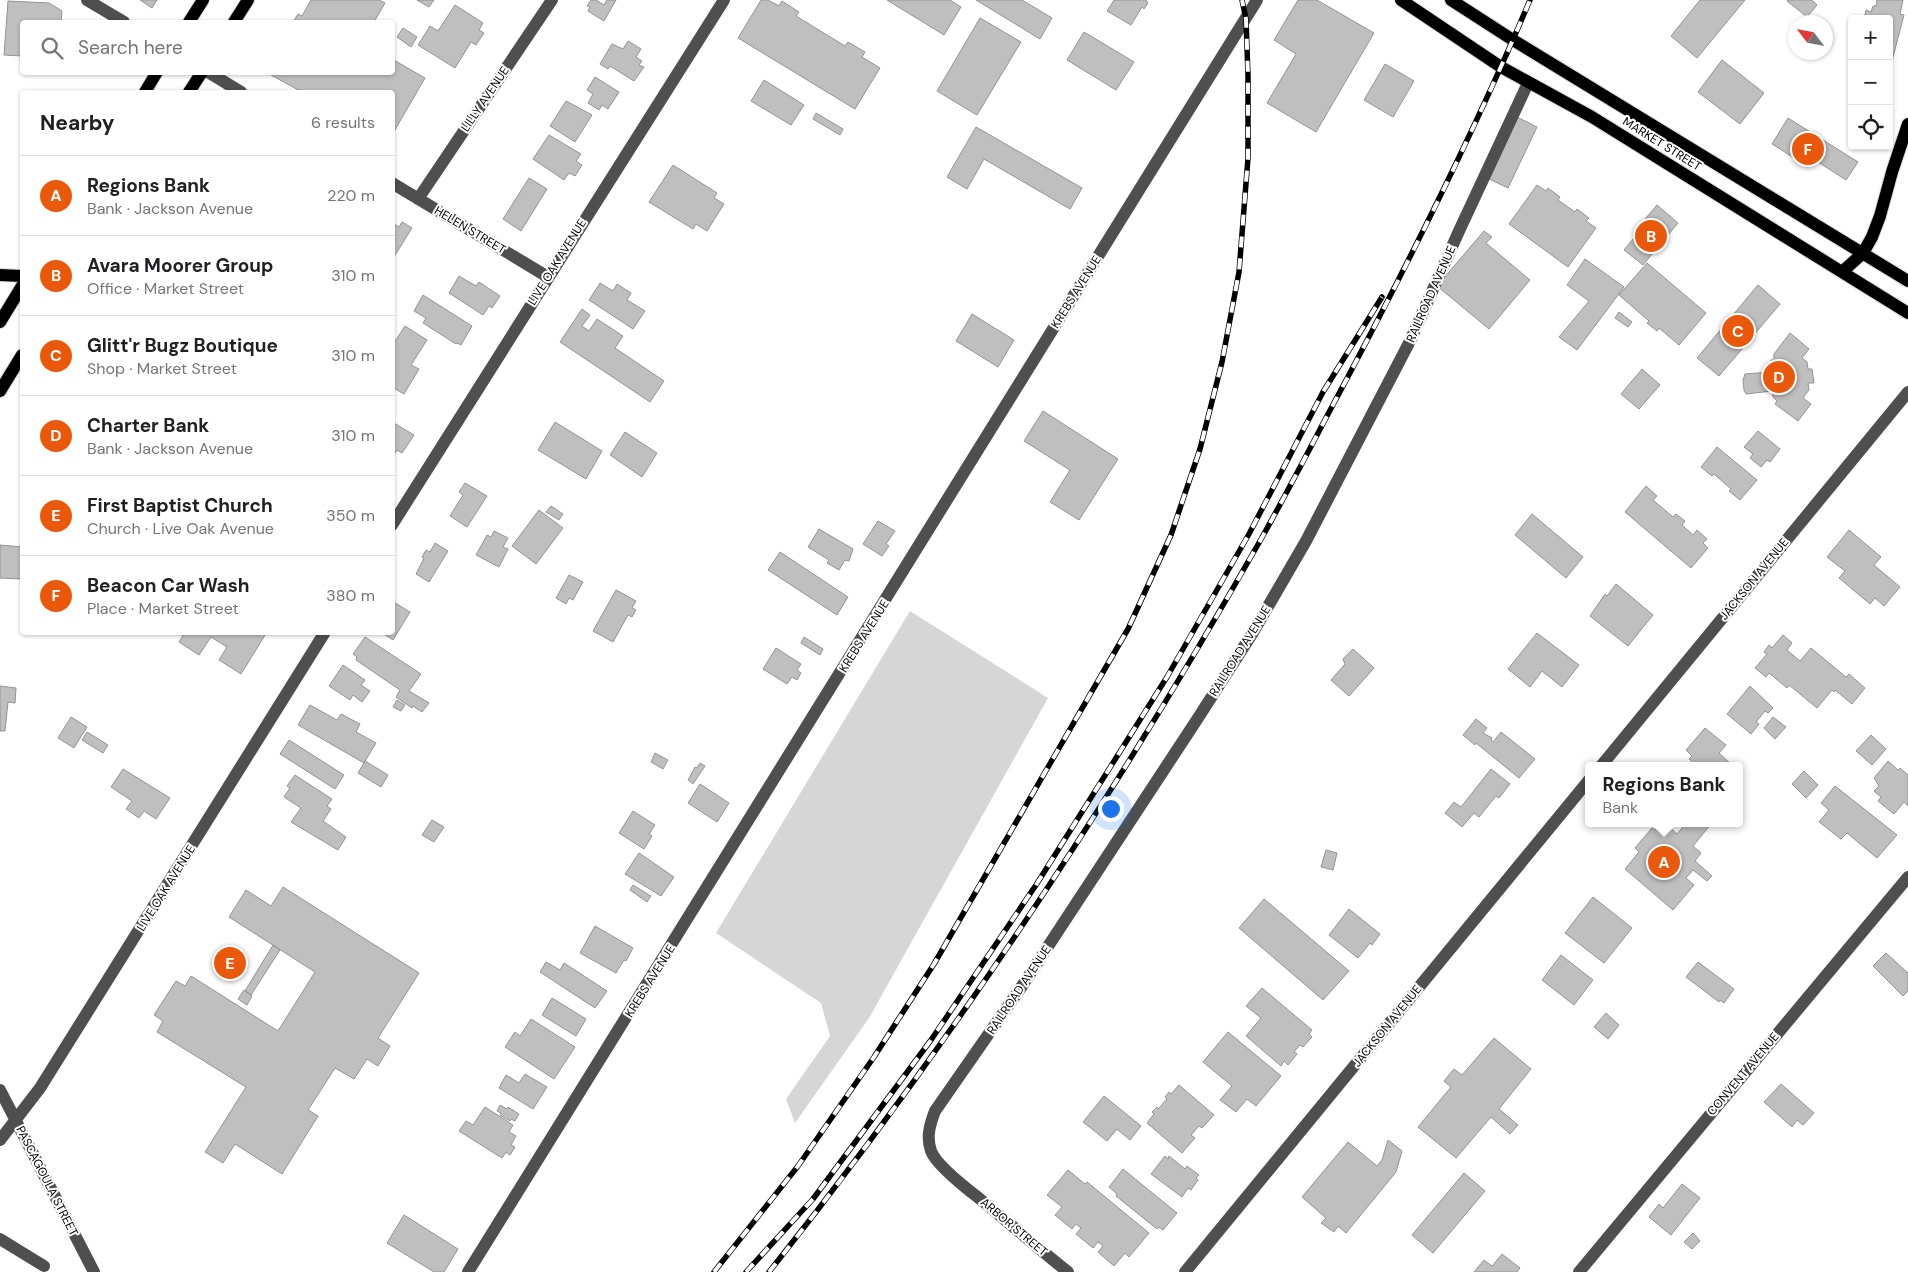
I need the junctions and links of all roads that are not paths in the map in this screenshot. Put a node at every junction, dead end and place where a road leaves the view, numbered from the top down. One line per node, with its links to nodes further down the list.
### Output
1 (86, 0): 9 (street)
2 (203, 0): 10 (main road)
3 (248, 0): 11 (main road)
4 (552, 0): 21 (street, LILLY AVENUE)
5 (724, 0): 26 (street, LIVE OAK AVENUE)
6 (1257, 0): 46 (street, KREBS AVENUE)
7 (1401, 0): 15 (main road, MARKET STREET)
8 (1451, 0): 22 (main road, MARKET STREET)
9 (121, 20)
10 (190, 20)
11 (235, 20)
12 (155, 75): 16 (main road)
13 (200, 75): 17 (main road)
14 (213, 75): 18 (street)
15 (1528, 83): 23 (main road, MARKET STREET); 42 (street, RAILROAD AVENUE)
16 (146, 90)
17 (191, 90)
18 (238, 90)
19 (1908, 124): 22 (main road)
20 (395, 185): 21 (street, HELEN STREET)
21 (418, 199): 26 (street, HELEN STREET)
22 (1863, 253): 23 (main road); 27 (main road, MARKET STREET)
23 (1842, 272): 29 (main road, MARKET STREET)
24 (0, 275): 25 (main road)
25 (20, 276)
26 (548, 277): 34 (street, LIVE OAK AVENUE)
27 (1908, 281)
28 (20, 289): 30 (main road)
29 (1908, 313)
30 (0, 322)
31 (20, 358): 32 (main road)
32 (0, 391)
33 (1908, 392): 36 (street, JACKSON AVENUE)
34 (395, 520)
35 (323, 635): 40 (street, LIVE OAK AVENUE)
36 (1604, 762)
37 (1585, 785): 48 (street, JACKSON AVENUE)
38 (1908, 877): 49 (street, CONVENT AVENUE)
39 (0, 1090): 40 (street, PASCAGOULA STREET)
40 (16, 1121): 41 (street, LIVE OAK AVENUE); 45 (street, PASCAGOULA STREET)
41 (0, 1140)
42 (960, 1182): 47 (street, ARBOR STREET)
43 (0, 1239): 44 (street)
44 (44, 1266)
45 (94, 1272)
46 (468, 1272)
47 (1068, 1272)
48 (1185, 1272)
49 (1579, 1272)

